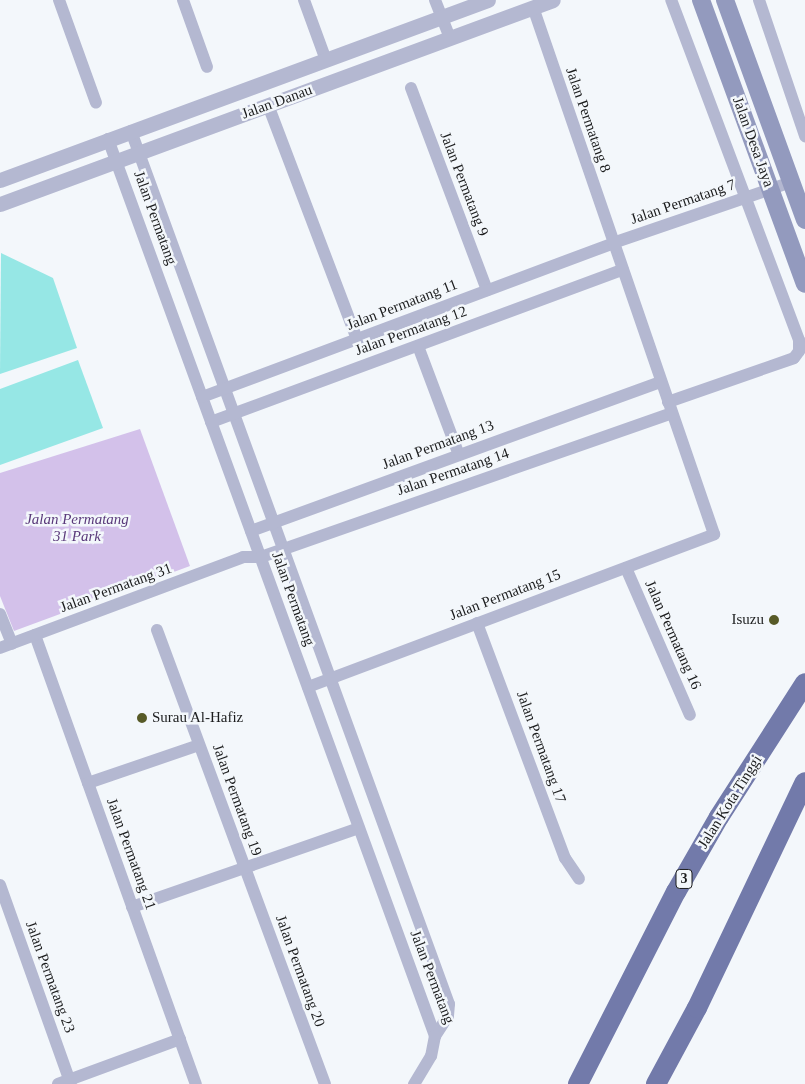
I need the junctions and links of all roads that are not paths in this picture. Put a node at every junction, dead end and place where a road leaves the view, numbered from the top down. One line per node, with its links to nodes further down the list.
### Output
1 (59, 0): 17 (street)
2 (183, 0): 15 (street)
3 (304, 0): 14 (street)
4 (436, 0): 12 (street)
5 (488, 0): 12 (street, Jalan Danau)
6 (553, 0): 11 (street, Jalan Danau)
7 (671, 0): 27 (street)
8 (702, 0): 26 (main road, Jalan Desa Jaya)
9 (725, 0): 25 (main road, Jalan Desa Jaya)
10 (759, 0): 19 (street)
11 (533, 8): 13 (street, Jalan Danau); 30 (street, Jalan Permatang 8)
12 (442, 17): 13 (street); 14 (street, Jalan Danau)
13 (450, 38): 18 (street, Jalan Danau)
14 (326, 60): 20 (street, Jalan Danau)
15 (207, 67)
16 (411, 88): 33 (street, Jalan Permatang 9)
17 (96, 103)
18 (268, 105): 22 (street, Jalan Danau); 34 (street)
19 (804, 129)
20 (131, 131): 21 (street, Jalan Danau); 22 (street, Jalan Permatang)
21 (108, 139): 23 (street, Jalan Permatang); 24 (street, Jalan Danau)
22 (139, 153): 23 (street, Jalan Danau); 37 (street, Jalan Permatang)
23 (116, 161): 28 (street, Jalan Danau); 38 (street, Jalan Permatang)
24 (0, 180)
25 (791, 182): 26 (street, Jalan Permatang 7); 29 (main road, Jalan Desa Jaya)
26 (770, 189): 27 (street, Jalan Permatang 7); 32 (main road, Jalan Desa Jaya)
27 (746, 197): 30 (street, Jalan Permatang 7); 39 (street, Jalan Permatang 14)
28 (0, 204)
29 (805, 220)
30 (614, 243): 31 (street, Jalan Permatang 8); 33 (street, Jalan Permatang 11)
31 (623, 270): 35 (street, Jalan Permatang 12); 36 (street, Jalan Permatang 8)
32 (805, 284)
33 (487, 290): 34 (street, Jalan Permatang 11)
34 (357, 339): 37 (street, Jalan Permatang 11)
35 (418, 346): 40 (street, Jalan Permatang 12); 42 (street)
36 (661, 382): 39 (street, Jalan Permatang 8); 42 (street, Jalan Permatang 13)
37 (225, 388): 38 (street, Jalan Permatang 11); 40 (street, Jalan Permatang)
38 (202, 397): 41 (street, Jalan Permatang)
39 (670, 407): 45 (street, Jalan Permatang 8); 46 (street, Jalan Permatang 14)
40 (234, 414): 41 (street, Jalan Permatang 12); 43 (street, Jalan Permatang)
41 (211, 422): 44 (street, Jalan Permatang)
42 (459, 455): 43 (street, Jalan Permatang 13)
43 (273, 522): 44 (street, Jalan Permatang 13); 46 (street, Jalan Permatang)
44 (251, 531): 47 (street); 48 (street, Jalan Permatang)
45 (714, 534): 49 (street, Jalan Permatang 15)
46 (283, 549): 48 (street, Jalan Permatang 14); 55 (street, Jalan Permatang)
47 (243, 557): 48 (street, Jalan Permatang 14); 53 (street, Jalan Permatang 31)
48 (261, 557): 57 (street, Jalan Permatang)
49 (626, 568): 51 (street, Jalan Permatang 15); 58 (street, Jalan Permatang 16)
50 (0, 614): 54 (street)
51 (477, 623): 55 (street, Jalan Permatang 15); 64 (street, Jalan Permatang 17)
52 (157, 630): 59 (street, Jalan Permatang 19)
53 (35, 635): 54 (street, Jalan Permatang 31); 61 (street, Jalan Permatang 21)
54 (6, 646)
55 (330, 679): 57 (street, Jalan Permatang 15); 67 (street, Jalan Permatang)
56 (805, 683): 73 (highway, Jalan Kota Tinggi / 3)
57 (308, 687): 62 (street, Jalan Permatang)
58 (690, 715)
59 (199, 745): 61 (street); 63 (street, Jalan Permatang 19)
60 (805, 782): 74 (highway)
61 (88, 783): 66 (street, Jalan Permatang 21)
62 (359, 828): 63 (street); 67 (street, Jalan Permatang)
63 (245, 869): 66 (street); 71 (street, Jalan Permatang 20)
64 (579, 879)
65 (0, 885): 69 (street, Jalan Permatang 23)
66 (132, 907): 68 (street, Jalan Permatang 21)
67 (435, 1036): 72 (street)
68 (180, 1039): 69 (street); 70 (street, Jalan Permatang 21)
69 (66, 1083)
70 (196, 1084)
71 (325, 1084)
72 (414, 1084)
73 (578, 1084)
74 (656, 1084)

